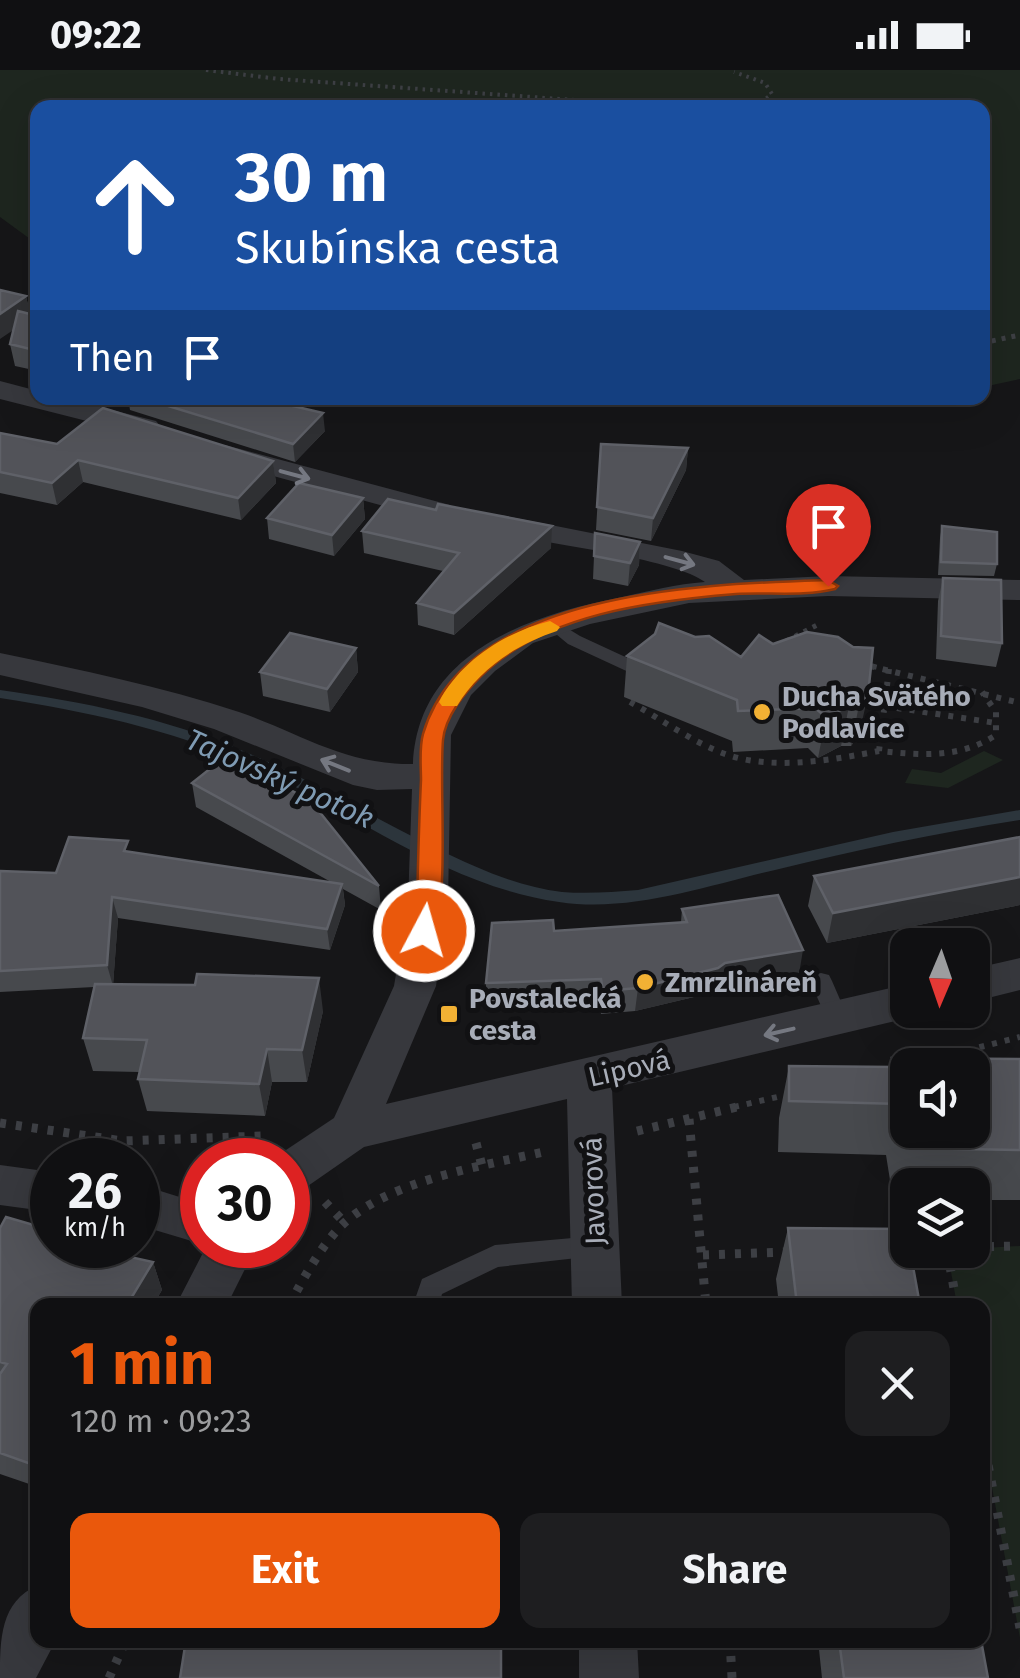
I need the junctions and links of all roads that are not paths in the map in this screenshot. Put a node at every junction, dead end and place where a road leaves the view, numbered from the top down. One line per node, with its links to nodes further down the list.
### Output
1 (0, 390): 2 (street, one-way to 2)
2 (30, 398)
3 (56, 405): 4 (street, one-way to 4)
4 (735, 589): 5 (street); 6 (street)
5 (1020, 590)
6 (554, 625): 8 (lane); 9 (street)
7 (0, 664): 9 (street, one-way to 7)
8 (642, 671)
9 (430, 776): 14 (street)
10 (1020, 974): 11 (street)
11 (990, 982)
12 (890, 1001): 13 (street, Lipová, one-way to 13)
13 (589, 1077): 14 (street, Lipová); 18 (street, Javorová)
14 (351, 1131): 15 (street)
15 (310, 1155)
16 (0, 1185): 17 (street)
17 (30, 1189)
18 (594, 1247): 21 (lane); 22 (street, Javorová)
19 (221, 1268): 20 (street)
20 (205, 1298)
21 (428, 1298)
22 (596, 1298)
23 (30, 1629): 25 (street)
24 (608, 1648): 26 (street)
25 (4, 1678)
26 (609, 1678)

